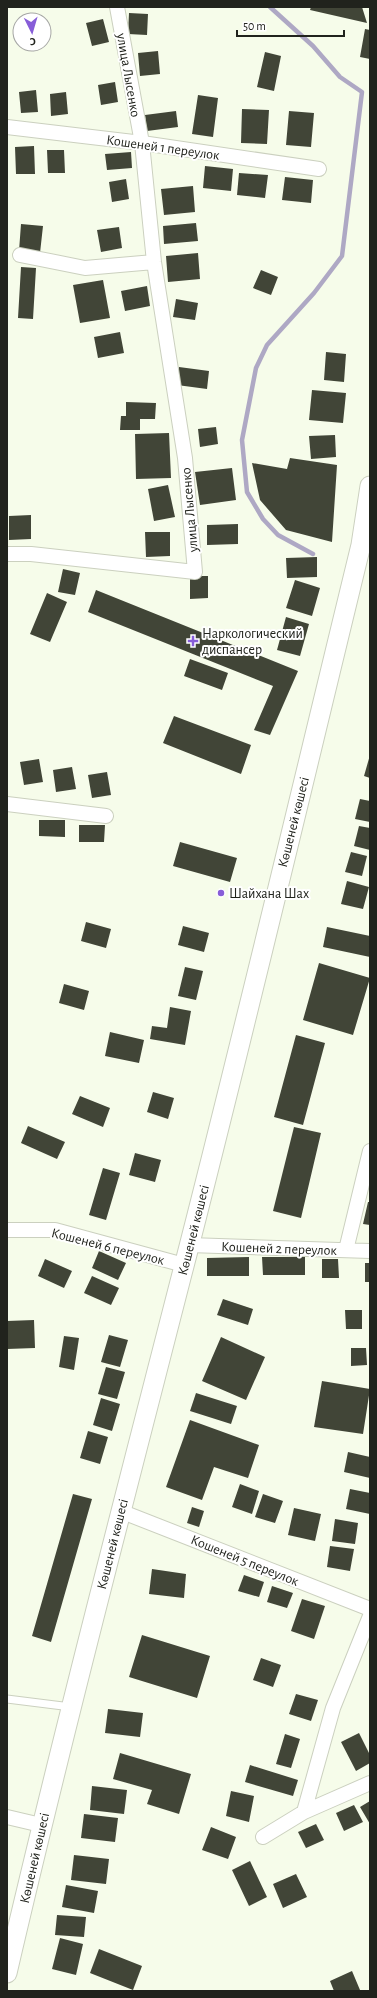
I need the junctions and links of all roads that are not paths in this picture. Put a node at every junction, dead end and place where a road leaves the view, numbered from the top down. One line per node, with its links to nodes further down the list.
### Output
1 (117, 7): 3 (street, улица Лысенко)
2 (7, 128): 3 (street, Кошеней 1 переулок)
3 (142, 143): 4 (street, Кошеней 1 переулок); 6 (street, улица Лысенко)
4 (319, 169)
5 (20, 255): 6 (street)
6 (154, 262): 8 (street, улица Лысенко)
7 (370, 486): 13 (main road, Көшеней көшесі)
8 (7, 554)
9 (7, 804): 10 (street)
10 (106, 816)
11 (370, 1151): 14 (street)
12 (7, 1230): 16 (street, Кошеней 6 переулок)
13 (189, 1245): 14 (street, Кошеней 2 переулок); 16 (main road, Көшеней көшесі)
14 (346, 1250): 15 (street, Кошеней 2 переулок)
15 (370, 1251)
16 (184, 1265): 17 (main road, Көшеней көшесі)
17 (120, 1511): 18 (street, Кошеней 5 переулок); 21 (main road, Көшеней көшесі)
18 (370, 1609)
19 (370, 1616): 23 (street)
20 (7, 1699): 21 (lane)
21 (71, 1707): 25 (main road, Көшеней көшесі)
22 (370, 1783): 23 (street)
23 (304, 1812): 26 (street)
24 (7, 1818): 25 (street)
25 (42, 1825): 27 (main road, Көшеней көшесі)
26 (263, 1838)
27 (7, 1972)

